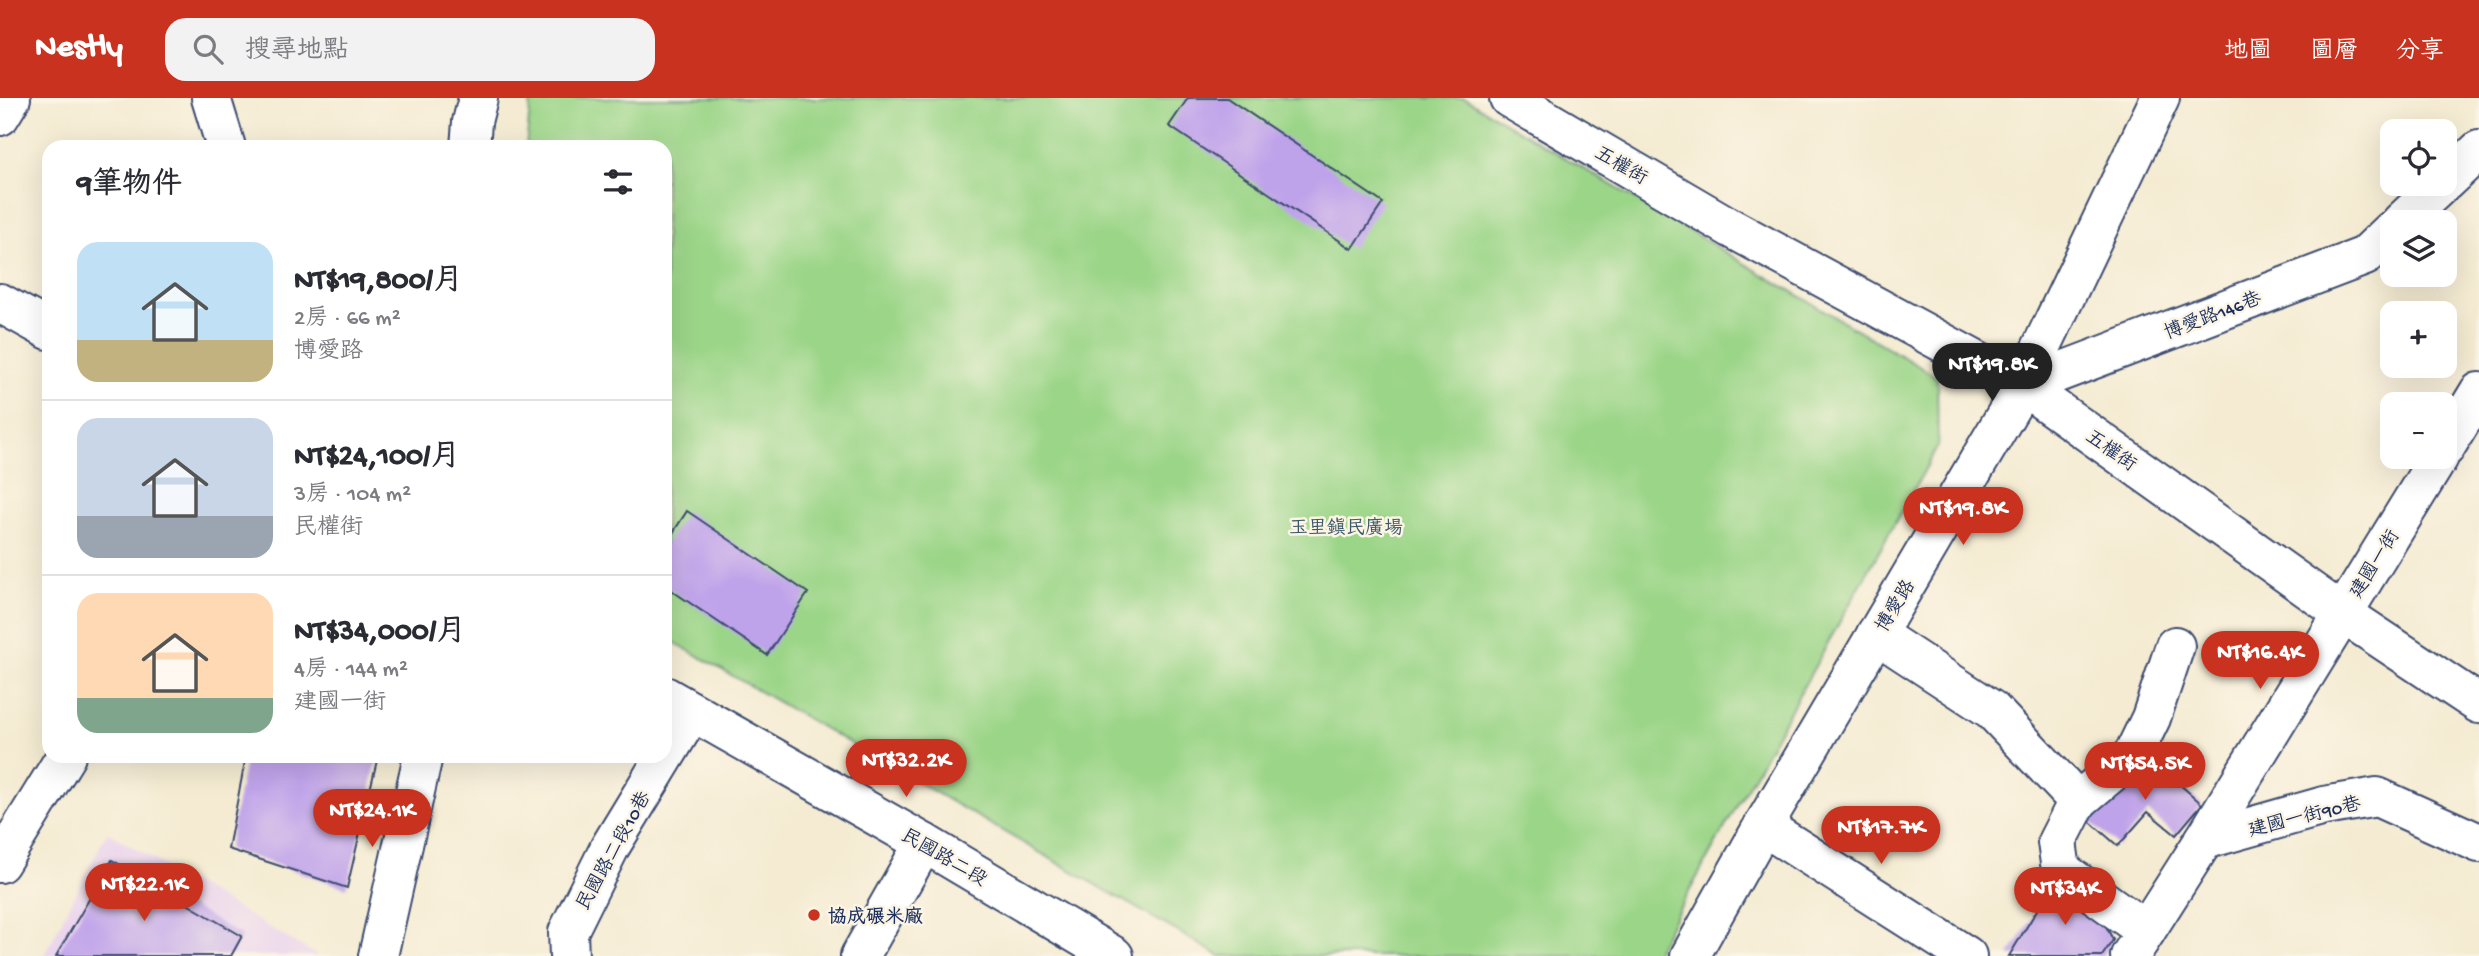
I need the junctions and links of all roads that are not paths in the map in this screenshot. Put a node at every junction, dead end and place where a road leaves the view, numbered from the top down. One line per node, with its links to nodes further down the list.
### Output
1 (11, 98): 6 (street)
2 (211, 98): 7 (street)
3 (478, 98): 8 (street)
4 (1509, 98): 16 (street, 五權街)
5 (2160, 98): 16 (street, 博愛路)
6 (0, 116)
7 (224, 140)
8 (471, 140)
9 (2479, 150): 10 (street)
10 (2457, 171)
11 (2430, 196): 12 (street)
12 (2414, 210)
13 (2380, 242): 16 (street, 博愛路146巷)
14 (0, 303): 15 (street)
15 (42, 326)
16 (2023, 386): 20 (street, 五權街); 21 (street, 博愛路)
17 (2479, 392): 18 (street)
18 (2457, 428)
19 (2432, 469): 20 (street, 建國一街)
20 (2342, 613): 24 (street, 五權街); 30 (street, 建國一街)
21 (1876, 635): 28 (street); 29 (street, 博愛路)
22 (2175, 646): 28 (street)
23 (678, 704): 31 (street, 民國路二段)
24 (2479, 704)
25 (62, 763): 33 (street)
26 (421, 763): 35 (street)
27 (650, 763): 36 (street, 民國路二段10巷)
28 (2078, 801): 34 (street)
29 (1763, 826): 39 (street, 博愛路); 40 (street)
30 (2204, 840): 32 (street, 建國一街90巷); 34 (street, 建國一街)
31 (924, 843): 37 (street); 38 (street, 民國路二段)
32 (2479, 843)
33 (0, 863)
34 (2138, 943)
35 (378, 956)
36 (569, 956)
37 (860, 956)
38 (1114, 956)
39 (1690, 956)
40 (1966, 956)

